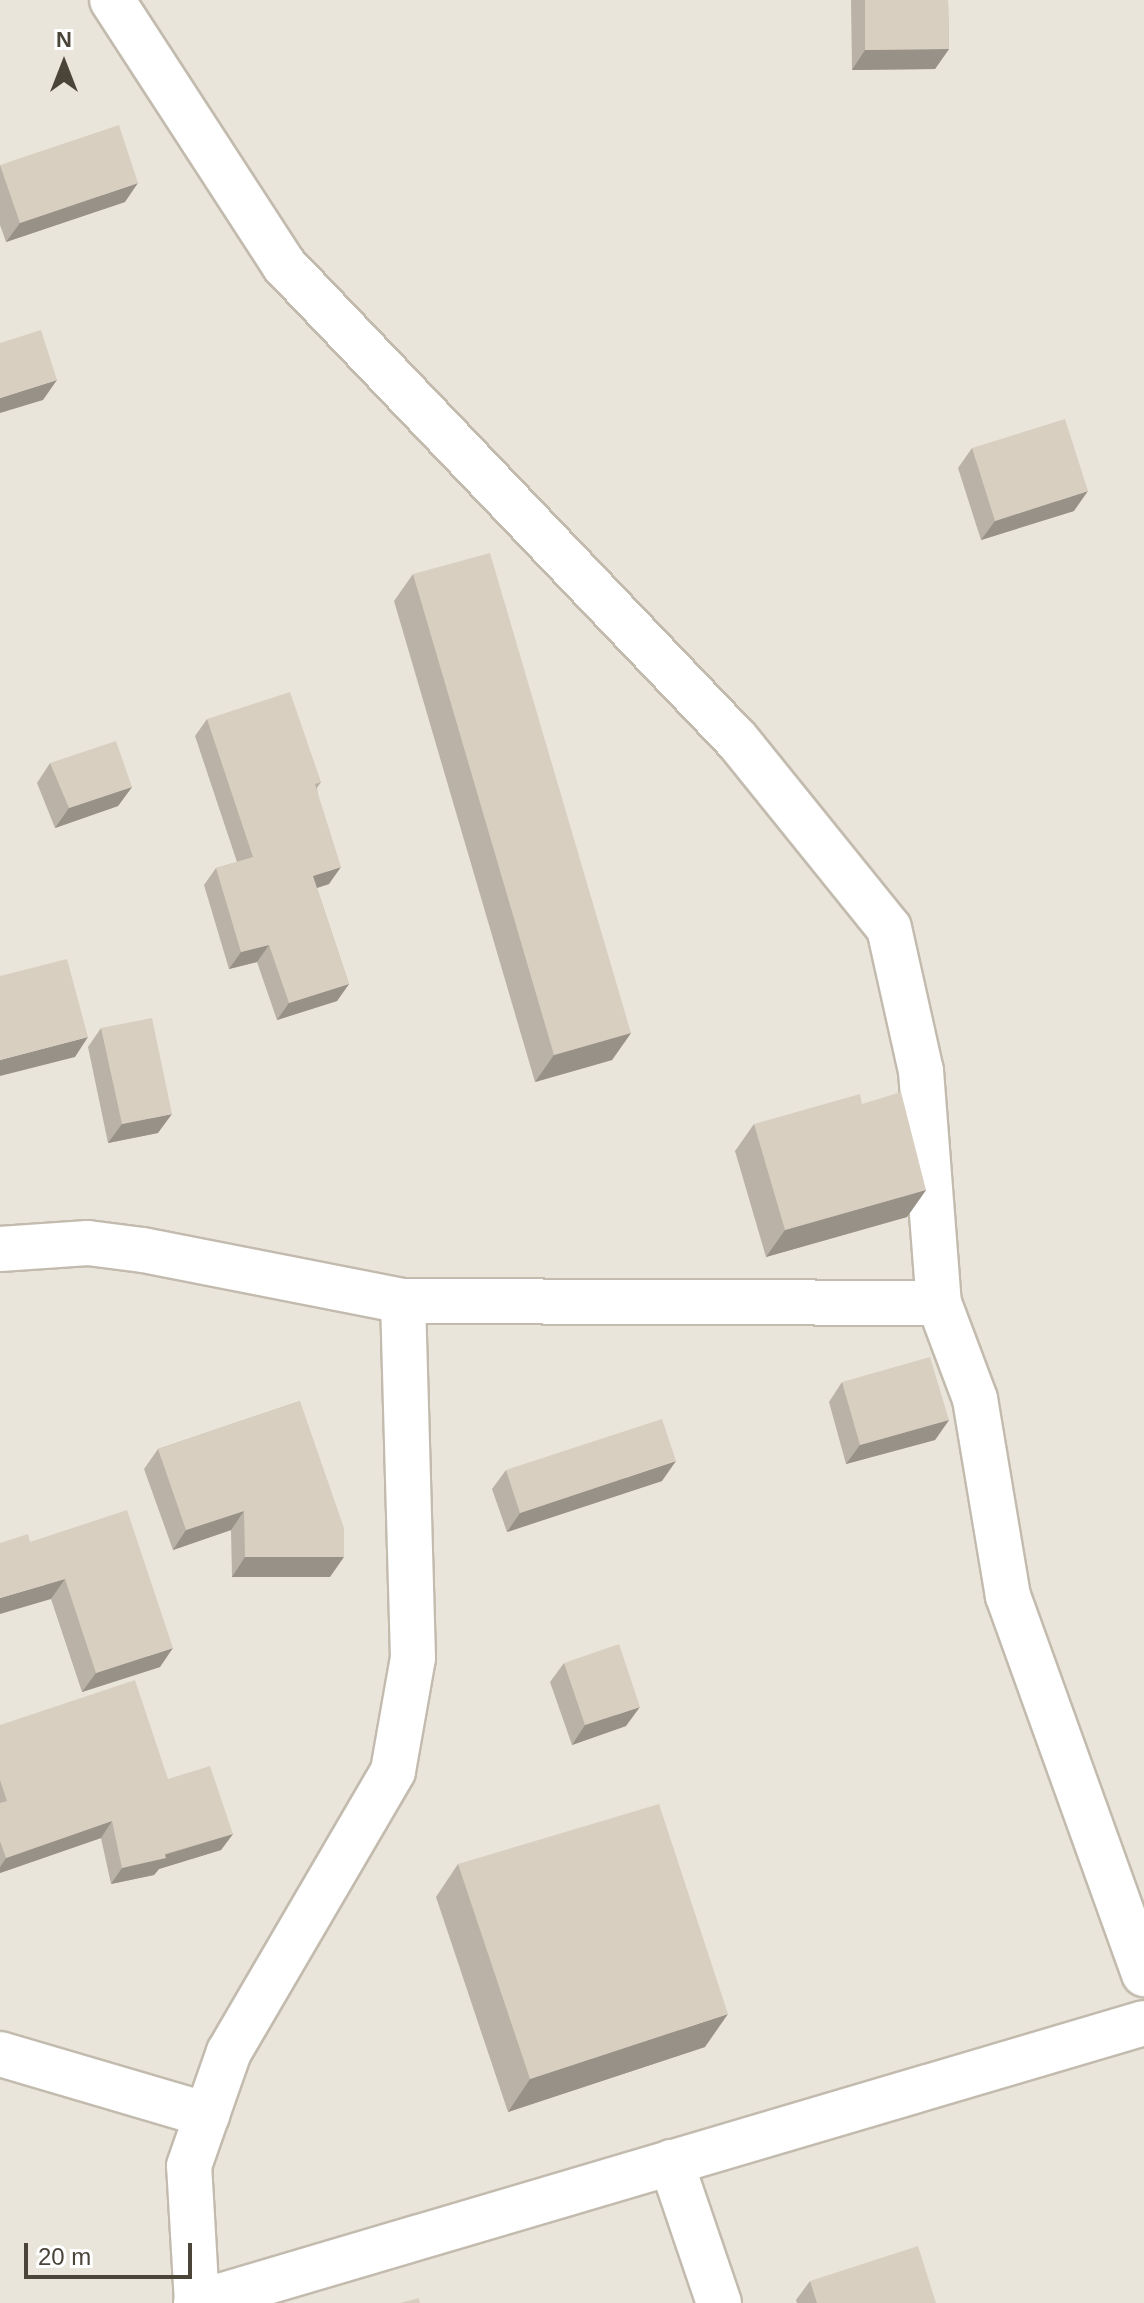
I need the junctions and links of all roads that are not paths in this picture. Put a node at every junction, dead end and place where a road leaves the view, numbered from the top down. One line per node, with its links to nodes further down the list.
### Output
1 (112, 0): 4 (street)
2 (0, 1249): 3 (street)
3 (403, 1301): 4 (street); 8 (street)
4 (939, 1303): 5 (street)
5 (1144, 1974)
6 (1144, 2023): 9 (street)
7 (0, 2054): 8 (street)
8 (207, 2115): 10 (street)
9 (671, 2162): 10 (street); 11 (street)
10 (197, 2303)
11 (719, 2303)

